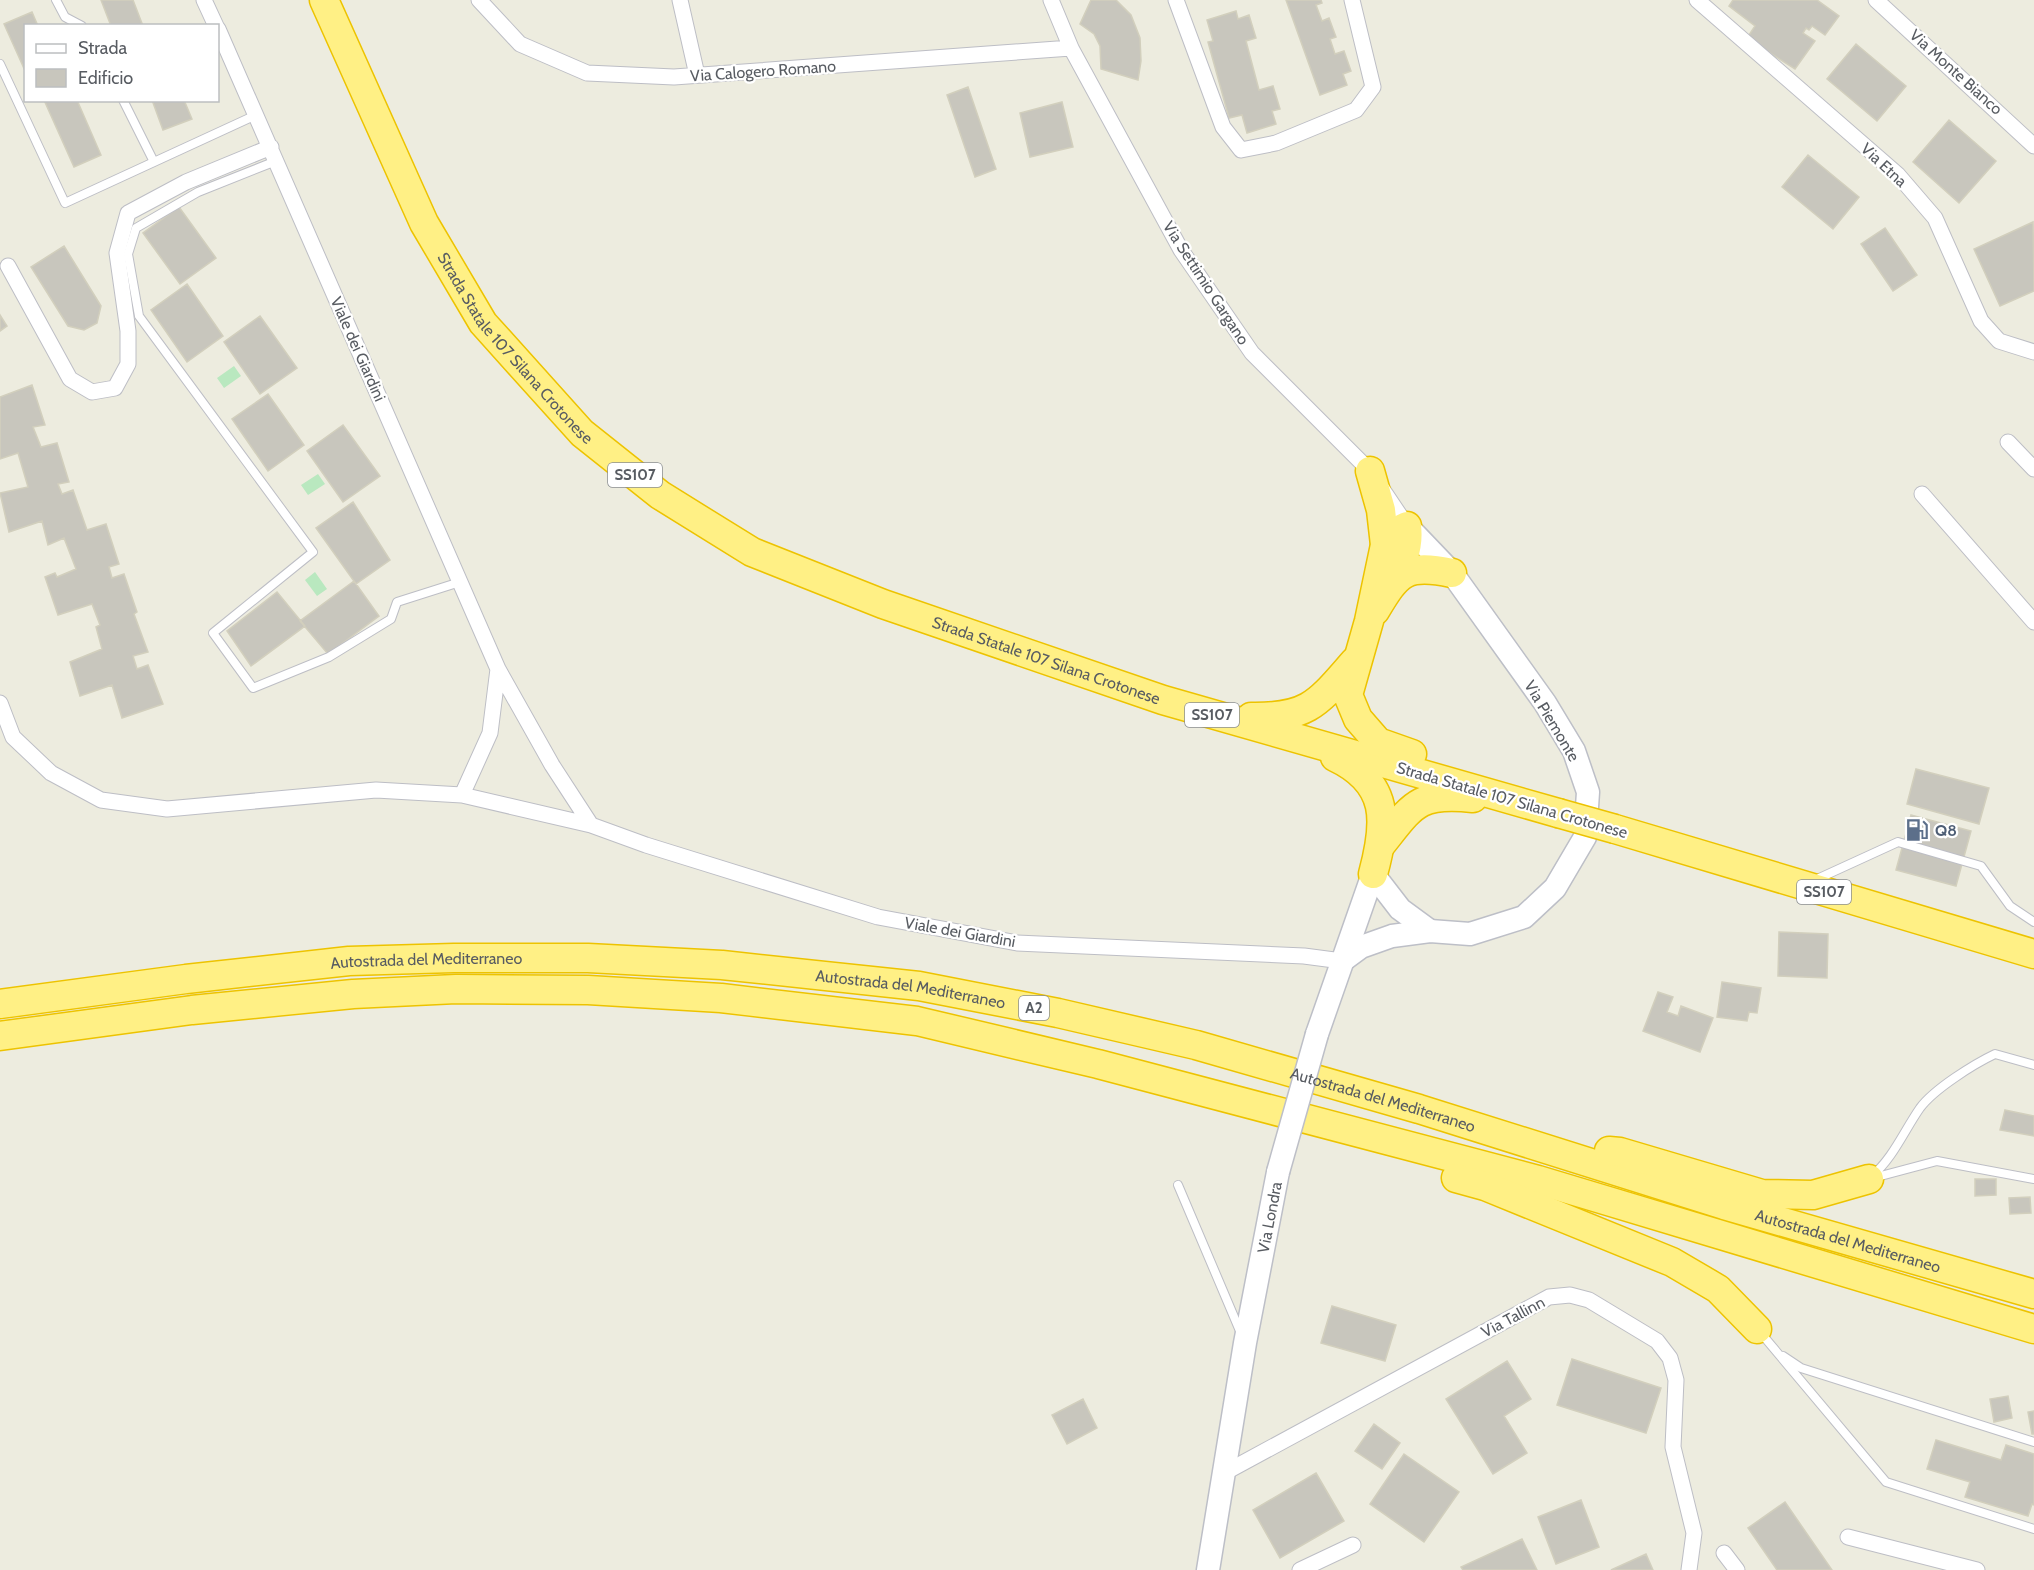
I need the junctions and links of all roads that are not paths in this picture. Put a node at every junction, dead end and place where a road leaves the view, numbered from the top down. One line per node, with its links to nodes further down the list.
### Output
1 (56, 0): 11 (lane)
2 (204, 0): 12 (street, Viale dei Giardini)
3 (324, 0): 37 (highway, Strada Statale 107 Silana Crotonese / SS107)
4 (479, 0): 16 (street, Via Calogero Romano)
5 (680, 0): 16 (street)
6 (1051, 0): 14 (street, Via Settimio Gargano)
7 (1176, 0): 8 (street)
8 (1352, 0)
9 (1697, 0): 23 (street, Via Etna)
10 (1876, 0): 19 (street, Via Monte Bianco)
11 (78, 24)
12 (216, 24)
13 (219, 31): 18 (street, Viale dei Giardini)
14 (1071, 48): 16 (street, Via Calogero Romano); 26 (street, Via Settimio Gargano)
15 (0, 64): 21 (lane)
16 (697, 75)
17 (124, 102): 21 (lane)
18 (256, 114): 20 (street, Viale dei Giardini); 21 (lane)
19 (2034, 146)
20 (274, 154): 22 (street); 31 (street, Viale dei Giardini); 31 (lane)
21 (154, 162)
22 (8, 266)
23 (2034, 352)
24 (2008, 442): 25 (street)
25 (2034, 469)
26 (1370, 471): 28 (street, Via Piemonte); 29 (highway)
27 (1922, 494): 34 (street)
28 (1407, 526): 29 (highway); 30 (street, Via Piemonte); 32 (highway)
29 (1385, 545): 33 (highway)
30 (1452, 573): 32 (highway); 50 (street, Via Piemonte)
31 (460, 582): 36 (street, Viale dei Giardini)
32 (1389, 586): 33 (highway)
33 (1369, 621): 35 (highway)
34 (2034, 622)
35 (1358, 658): 37 (highway); 41 (highway)
36 (498, 669): 40 (street); 43 (street, Viale dei Giardini)
37 (1163, 700): 39 (highway, Strada Statale 107 Silana Crotonese / SS107)
38 (0, 703): 40 (street, Viale dei Giardini)
39 (1261, 729): 41 (highway, Strada Statale 107 Silana Crotonese / SS107); 44 (highway)
40 (462, 795): 43 (street, Viale dei Giardini)
41 (1524, 801): 42 (highway, Strada Statale 107 Silana Crotonese / SS107)
42 (1558, 813): 44 (highway); 46 (highway, Strada Statale 107 Silana Crotonese / SS107, bridge)
43 (591, 825): 53 (street, Viale dei Giardini)
44 (1380, 846): 45 (highway)
45 (1373, 874): 47 (street); 48 (street, Via Londra)
46 (1803, 886): 49 (lane); 52 (highway, Strada Statale 107 Silana Crotonese / SS107)
47 (1400, 909): 48 (street); 50 (street)
48 (1361, 910): 51 (street); 53 (street, Via Londra)
49 (2034, 922)
50 (1430, 931): 51 (street, Via Piemonte)
51 (1392, 936): 53 (street, Via Piemonte)
52 (2034, 954)
53 (1342, 961): 65 (street, Via Londra, bridge)
54 (0, 1004): 58 (highway, Autostrada del Mediterraneo / A2)
55 (0, 1036): 56 (highway, Autostrada del Mediterraneo)
56 (1098, 1064): 63 (highway); 64 (highway, Autostrada del Mediterraneo)
57 (2034, 1065): 59 (lane)
58 (1545, 1148): 59 (highway); 62 (highway, Autostrada del Mediterraneo / A2)
59 (1869, 1179): 60 (lane)
60 (2034, 1179)
61 (1178, 1185): 65 (lane)
62 (2034, 1294)
63 (1757, 1329): 66 (lane); 68 (lane)
64 (2034, 1329)
65 (1245, 1343): 67 (street, Via Londra)
66 (2034, 1442)
67 (1226, 1472): 73 (street, Via Londra); 75 (street, Via Tallinn)
68 (2034, 1529)
69 (1848, 1537): 72 (street)
70 (1353, 1545): 74 (street)
71 (1724, 1553): 76 (street)
72 (1970, 1569)
73 (1208, 1570)
74 (1300, 1570)
75 (1689, 1570)
76 (1737, 1570)

